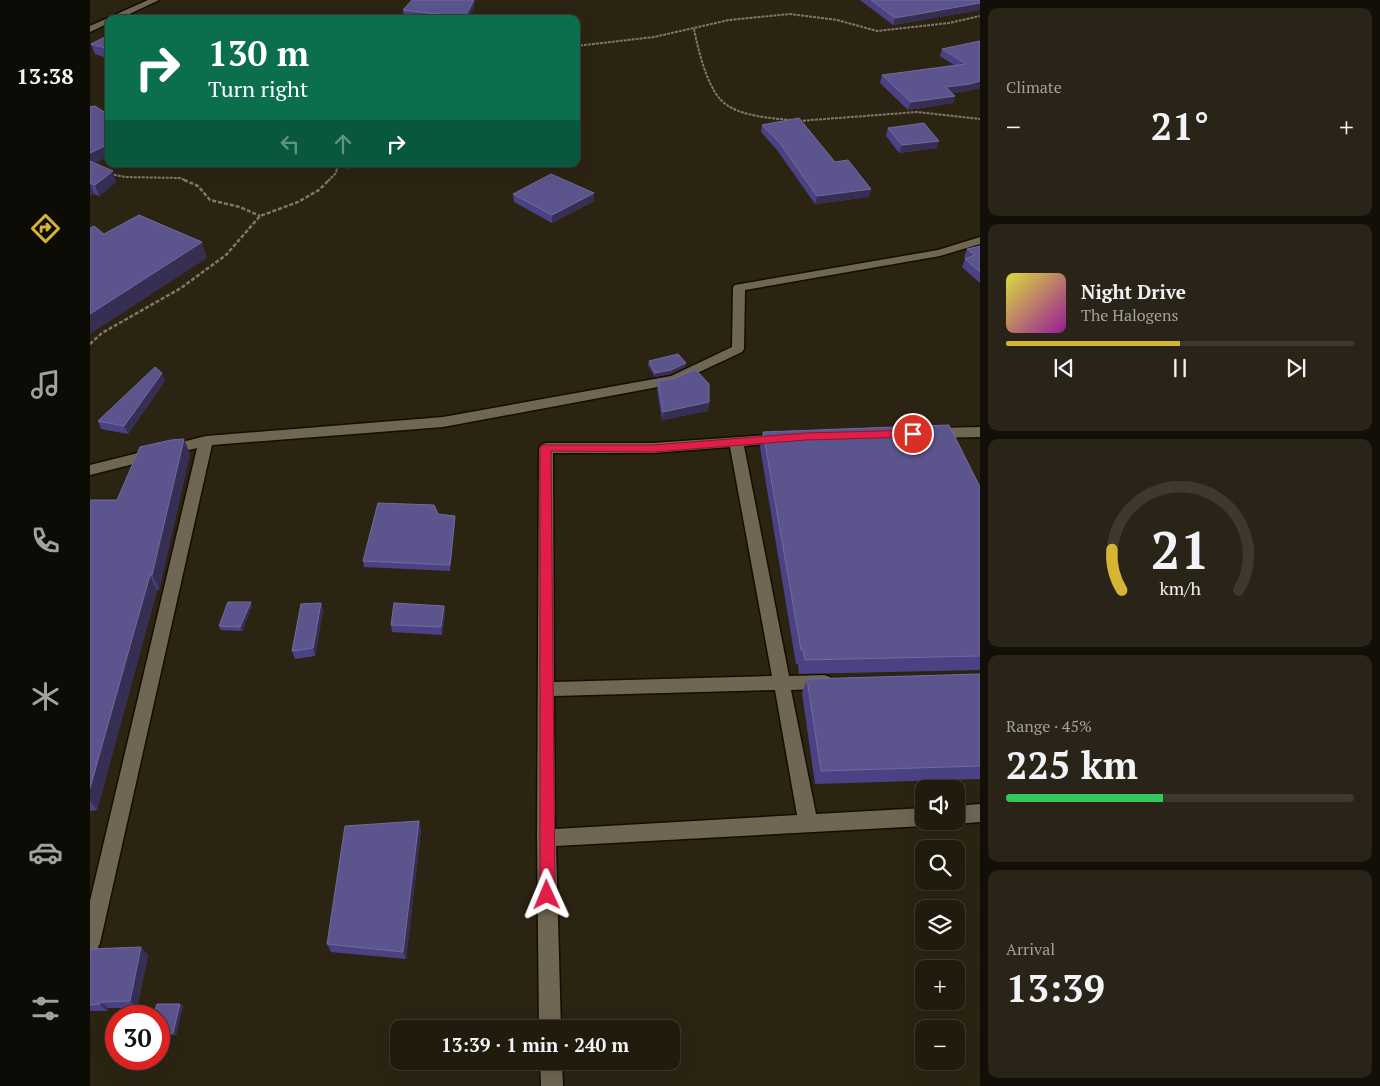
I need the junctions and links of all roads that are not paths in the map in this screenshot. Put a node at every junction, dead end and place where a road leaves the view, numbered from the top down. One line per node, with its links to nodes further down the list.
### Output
1 (155, 0): 2 (street)
2 (119, 15)
3 (105, 21): 4 (street)
4 (90, 28)
5 (980, 240): 10 (street)
6 (980, 432): 7 (street)
7 (949, 433): 8 (street); 12 (street)
8 (920, 434)
9 (798, 437): 11 (street)
10 (206, 442): 13 (street); 22 (street)
11 (736, 442): 15 (street); 16 (street)
12 (956, 450)
13 (90, 470)
14 (841, 682): 15 (street)
15 (782, 683): 16 (street); 20 (street)
16 (546, 689): 21 (street)
17 (965, 816): 19 (street)
18 (915, 817): 20 (street)
19 (979, 818)
20 (808, 823): 21 (street)
21 (546, 838): 23 (street)
22 (90, 943)
23 (550, 1020)
24 (551, 1070): 25 (street)
25 (552, 1086)

